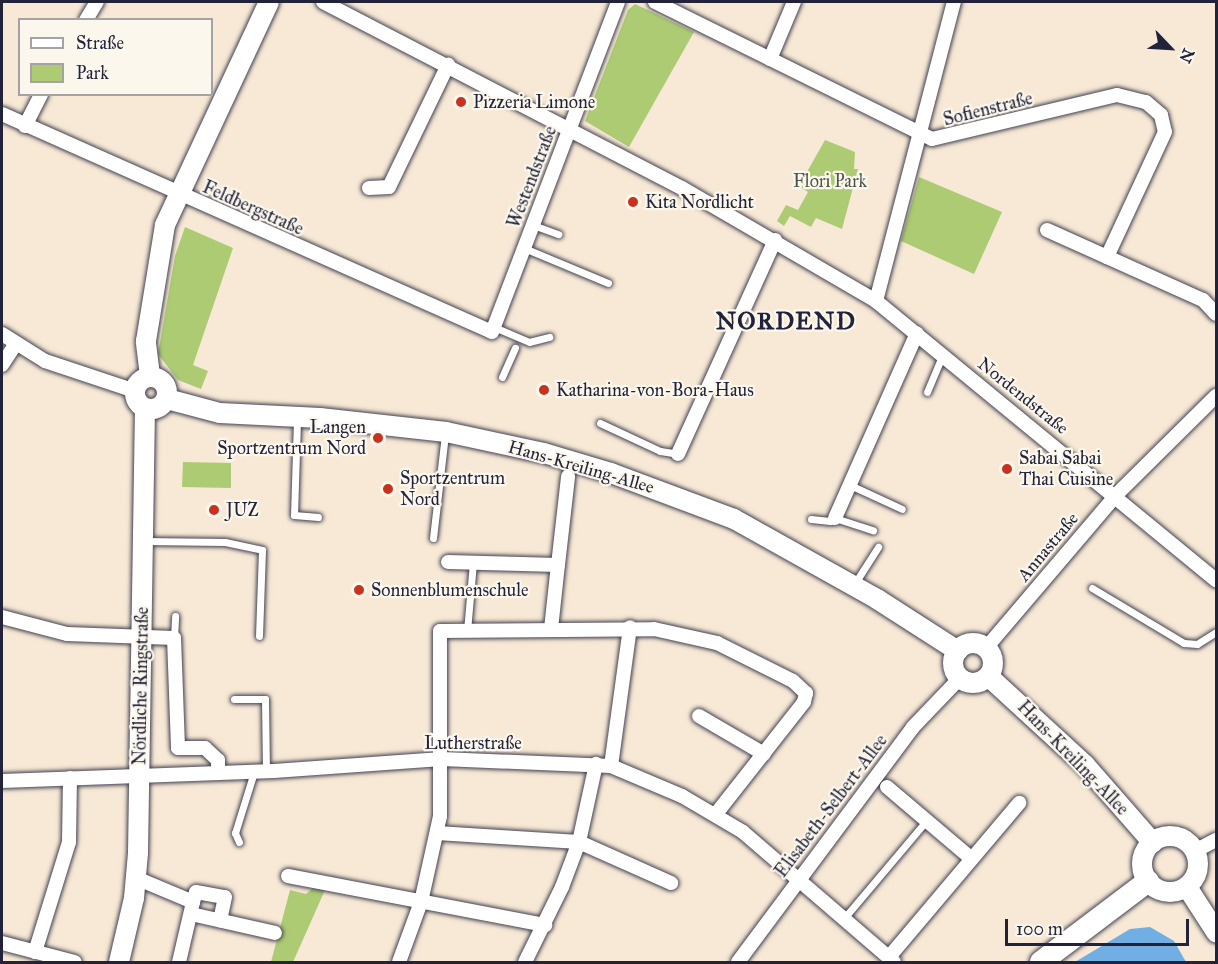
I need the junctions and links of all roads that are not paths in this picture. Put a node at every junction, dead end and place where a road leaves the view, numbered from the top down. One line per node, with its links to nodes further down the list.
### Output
1 (97, 2): 8 (street)
2 (269, 2): 17 (street)
3 (323, 2): 10 (street, Nordendstraße)
4 (618, 2): 14 (street, Westendstraße)
5 (655, 2): 9 (street, Sofienstraße)
6 (794, 2): 9 (street)
7 (954, 2): 15 (street)
8 (87, 18)
9 (770, 59): 15 (street, Sofienstraße)
10 (448, 65): 14 (street, Nordendstraße); 16 (street)
11 (40, 96): 13 (street)
12 (2, 114): 13 (street, Feldbergstraße)
13 (25, 126): 17 (street, Feldbergstraße)
14 (569, 128): 18 (street, Westendstraße); 21 (street, Nordendstraße)
15 (919, 135): 23 (street, Sofienstraße); 25 (street)
16 (369, 188)
17 (177, 195): 27 (street, Feldbergstraße); 35 (street)
18 (533, 225): 20 (lane); 22 (street, Westendstraße)
19 (1047, 230): 23 (street)
20 (558, 234)
21 (775, 240): 25 (street, Nordendstraße); 45 (street)
22 (524, 248): 24 (lane); 27 (street, Westendstraße)
23 (1107, 257): 26 (street)
24 (608, 282)
25 (876, 301): 28 (street, Nordendstraße)
26 (1216, 314)
27 (493, 330): 30 (lane)
28 (917, 333): 33 (street, Nordendstraße); 47 (street)
29 (2, 334): 31 (street)
30 (549, 337)
31 (15, 345): 34 (street); 37 (street)
32 (515, 348): 36 (lane)
33 (943, 354): 38 (lane); 48 (street, Nordendstraße)
34 (2, 365)
35 (150, 376): 37 (street); 40 (street)
36 (501, 378)
37 (135, 391): 41 (street)
38 (927, 392)
39 (1216, 396): 48 (street, Annastraße)
40 (167, 399): 41 (street); 42 (street, Hans-Kreiling-Allee)
41 (145, 409): 55 (street, Nördliche Ringstraße)
42 (297, 417): 44 (street, Hans-Kreiling-Allee); 50 (lane)
43 (600, 423): 45 (lane)
44 (446, 432): 54 (lane); 61 (street, Hans-Kreiling-Allee)
45 (678, 454)
46 (567, 477): 59 (street)
47 (850, 485): 49 (lane); 51 (street)
48 (1116, 495): 60 (street, Nordendstraße); 72 (street, Annastraße)
49 (902, 509)
50 (318, 517)
51 (836, 518): 52 (lane); 53 (lane)
52 (811, 519)
53 (873, 530)
54 (433, 538)
55 (142, 541): 69 (street, Nördliche Ringstraße); 70 (lane)
56 (878, 547): 61 (lane)
57 (448, 562): 58 (street)
58 (473, 562): 59 (street); 67 (lane)
59 (558, 565): 66 (street)
60 (1216, 580)
61 (854, 585): 73 (street, Hans-Kreiling-Allee)
62 (1092, 588): 68 (lane)
63 (175, 616): 71 (lane)
64 (2, 617): 69 (street)
65 (630, 627): 66 (street); 78 (street); 81 (street)
66 (551, 629): 67 (street)
67 (467, 631): 79 (street)
68 (1216, 632)
69 (142, 636): 71 (street); 84 (street, Nördliche Ringstraße)
70 (259, 636)
71 (174, 638): 83 (street)
72 (986, 648): 73 (street); 74 (street)
73 (958, 651): 75 (street)
74 (989, 676): 75 (street); 95 (street, Hans-Kreiling-Allee)
75 (960, 678): 99 (street, Elisabeth-Selbert-Allee)
76 (234, 699): 82 (lane)
77 (699, 716): 78 (street)
78 (764, 754): 89 (street)
79 (442, 759): 80 (street, Lutherstraße); 82 (street, Lutherstraße); 91 (street)
80 (596, 764): 81 (street, Lutherstraße); 94 (street)
81 (611, 766): 89 (street, Lutherstraße)
82 (260, 771): 83 (street, Lutherstraße); 93 (lane)
83 (218, 773): 84 (street, Lutherstraße)
84 (140, 776): 85 (street, Lutherstraße); 100 (street, Nördliche Ringstraße)
85 (70, 778): 86 (street, Lutherstraße); 112 (street)
86 (2, 781)
87 (887, 787): 90 (street)
88 (1019, 803): 97 (street)
89 (716, 814): 99 (street, Lutherstraße)
90 (927, 820): 97 (street); 106 (lane)
91 (437, 833): 94 (street); 104 (street)
92 (1216, 840): 96 (street)
93 (238, 842)
94 (579, 842): 102 (street); 108 (street)
95 (1153, 843): 96 (street); 101 (street)
96 (1195, 851): 103 (street)
97 (972, 859): 113 (street)
98 (288, 876): 104 (street)
99 (799, 877): 106 (street, Lutherstraße); 119 (street, Elisabeth-Selbert-Allee)
100 (136, 878): 105 (street); 115 (street, Nördliche Ringstraße)
101 (1148, 881): 103 (street); 121 (main road)
102 (671, 883)
103 (1187, 887): 109 (street)
104 (421, 902): 108 (street); 117 (street)
105 (192, 908): 107 (street); 107 (street); 116 (street)
106 (845, 917): 113 (street, Lutherstraße)
107 (220, 920): 110 (street)
108 (545, 925): 118 (street)
109 (1216, 932)
110 (275, 933)
111 (2, 942): 112 (street)
112 (35, 952): 114 (street)
113 (889, 957): 120 (street)
114 (75, 963)
115 (119, 963)
116 (179, 963)
117 (399, 963)
118 (525, 963)
119 (738, 963)
120 (873, 963)
121 (1041, 963)

